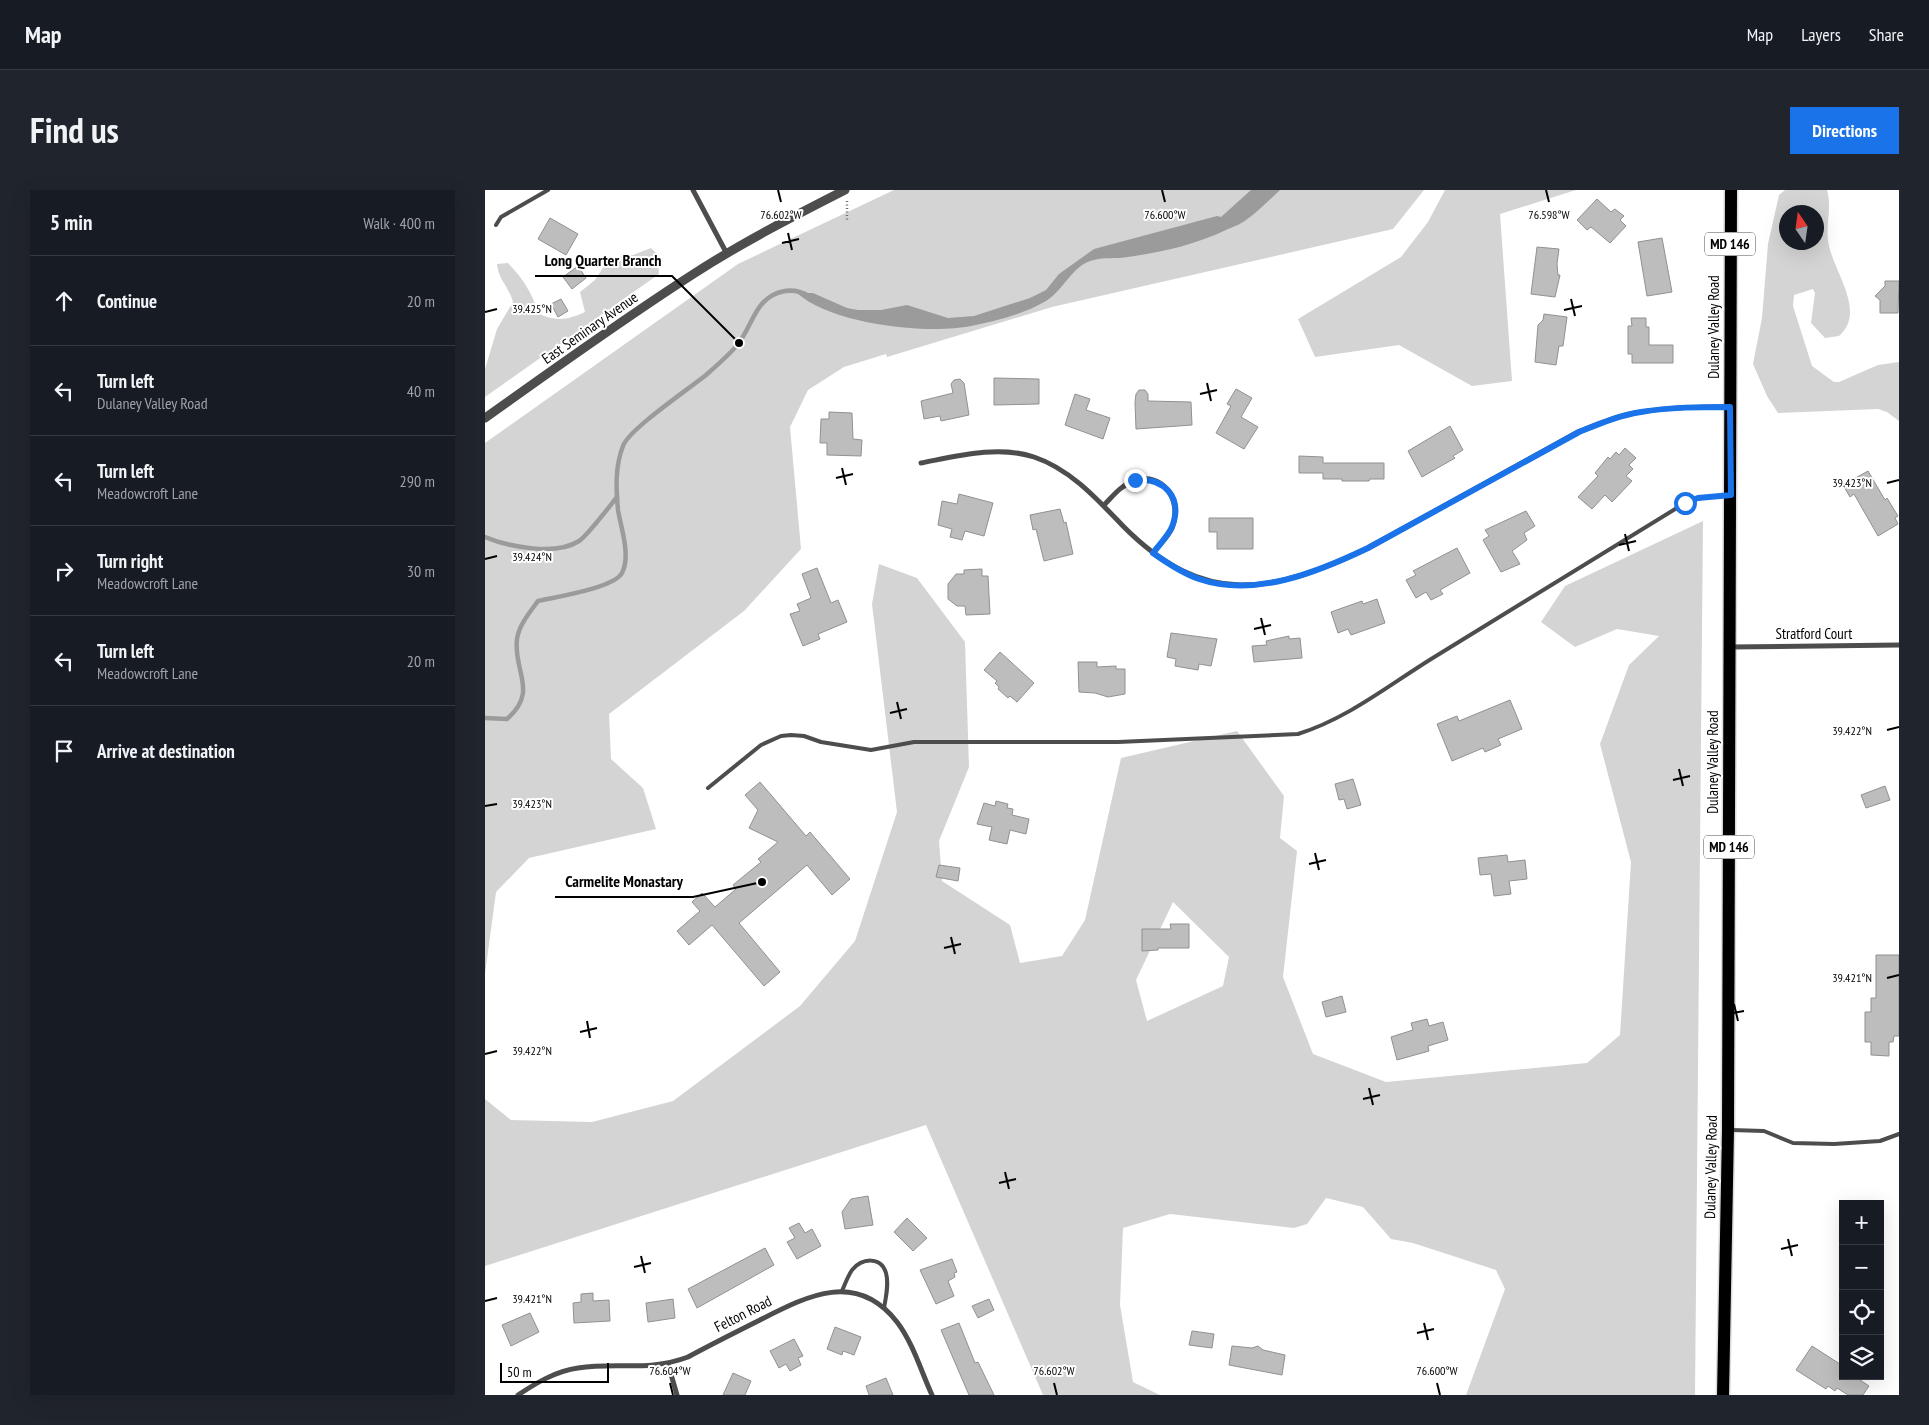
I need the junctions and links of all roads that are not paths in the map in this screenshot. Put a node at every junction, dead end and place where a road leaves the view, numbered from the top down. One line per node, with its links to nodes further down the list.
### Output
1 (548, 190): 5 (lane)
2 (693, 190): 6 (street)
3 (1731, 190): 7 (main road, Dulaney Valley Road / MD 146)
4 (846, 194): 6 (street, East Seminary Avenue)
5 (496, 225)
6 (727, 254): 8 (street, East Seminary Avenue)
7 (1730, 407): 10 (main road, Dulaney Valley Road / MD 146); 12 (street)
8 (485, 418)
9 (921, 463): 11 (street)
10 (1731, 495): 14 (main road, Dulaney Valley Road / MD 146); 15 (lane)
11 (1104, 506): 12 (street); 12 (street)
12 (1153, 553)
13 (1899, 645): 14 (street, Stratford Court)
14 (1729, 647): 16 (main road, Dulaney Valley Road / MD 146)
15 (708, 788)
16 (1728, 1130): 17 (lane); 24 (main road, Dulaney Valley Road / MD 146)
17 (1899, 1134)
18 (841, 1291): 19 (street, Felton Road); 19 (lane); 20 (street, Felton Road)
19 (884, 1308): 23 (street, Felton Road)
20 (668, 1364): 21 (street, Felton Road); 22 (street)
21 (518, 1395)
22 (677, 1395)
23 (931, 1395)
24 (1723, 1395)

